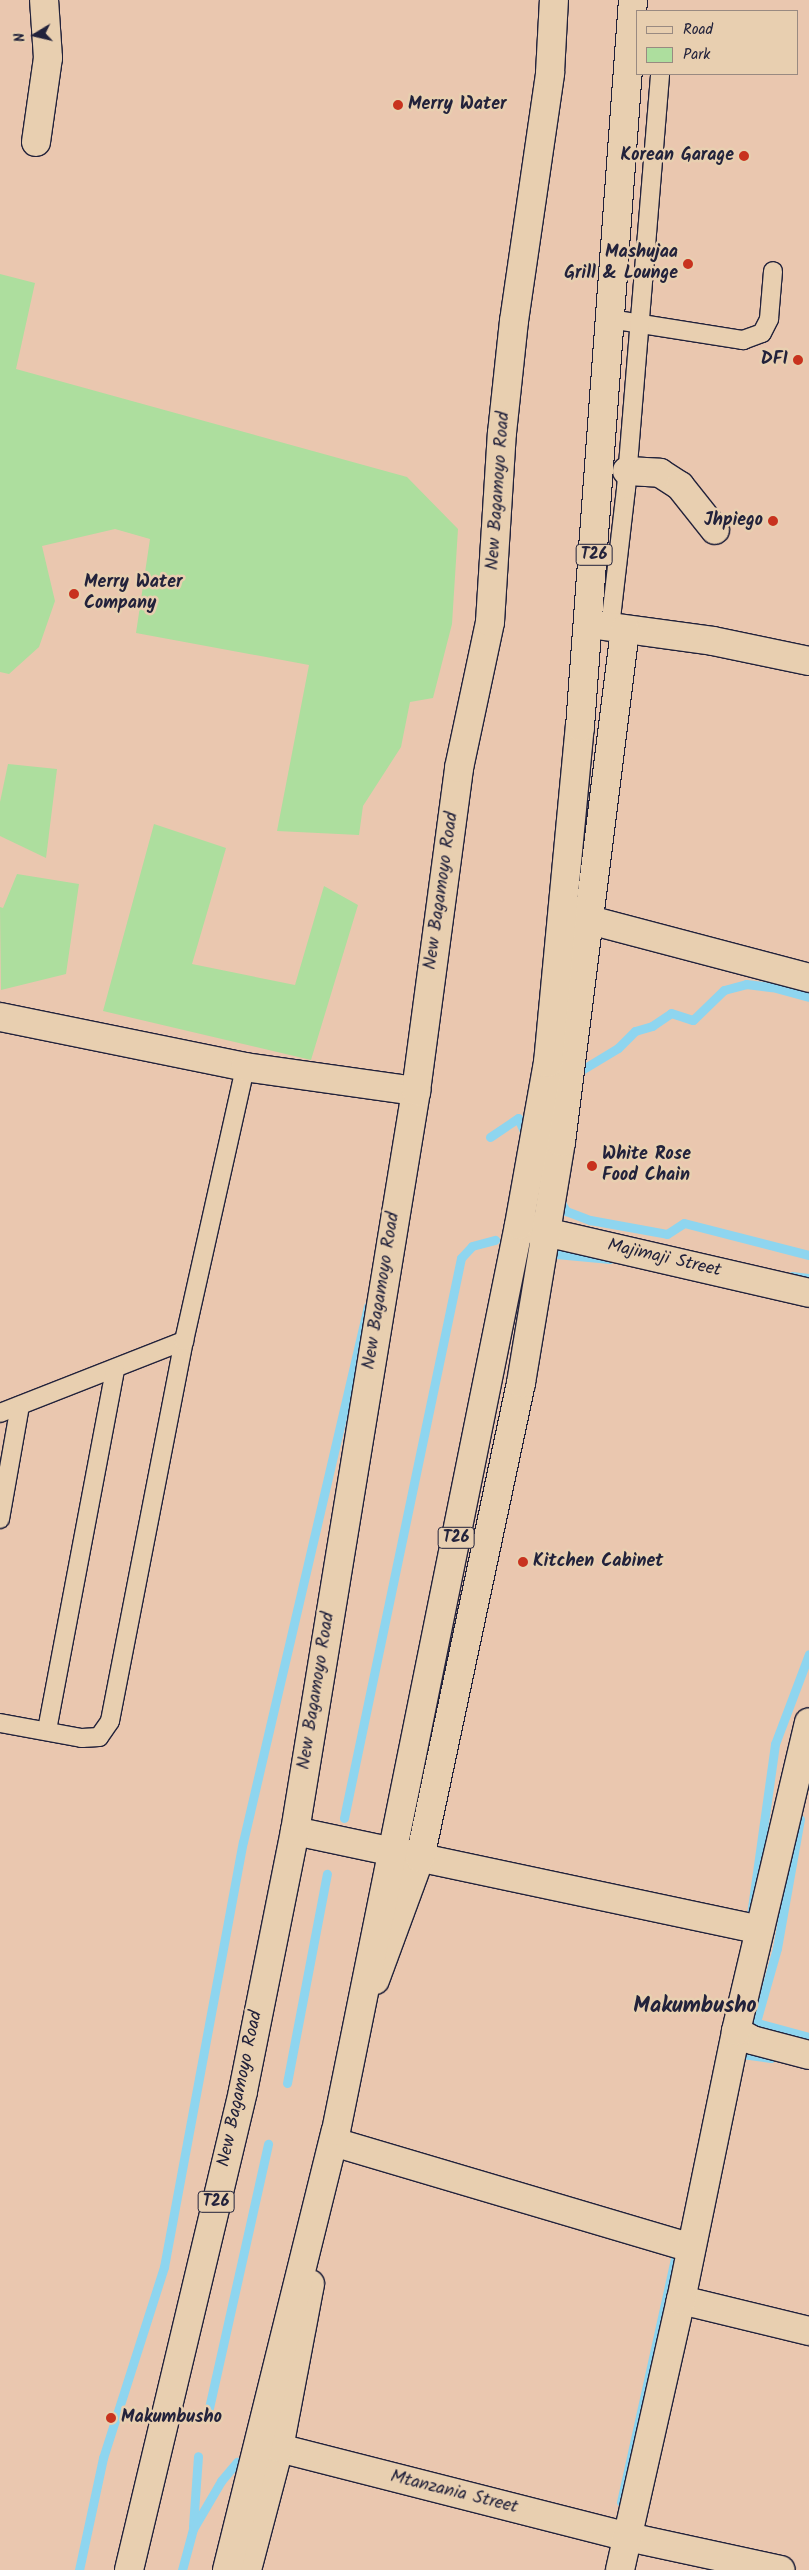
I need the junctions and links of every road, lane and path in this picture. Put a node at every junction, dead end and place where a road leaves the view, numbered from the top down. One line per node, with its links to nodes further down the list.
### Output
1 (44, 0): 5 (main road)
2 (554, 0): 17 (main road, New Bagamoyo Road / T26)
3 (634, 9): 7 (main road, T26)
4 (660, 75): 8 (lane)
5 (36, 142)
6 (773, 271): 8 (lane)
7 (610, 319): 8 (lane); 11 (main road, T26)
8 (639, 324): 9 (lane)
9 (628, 471): 10 (main road); 11 (lane)
10 (715, 530)
11 (608, 627): 12 (main road); 13 (main road); 18 (main road, T26)
12 (809, 661)
13 (590, 920): 14 (main road); 19 (main road)
14 (809, 978)
15 (0, 1017): 16 (main road)
16 (245, 1067): 17 (main road); 21 (lane)
17 (416, 1091): 29 (main road, New Bagamoyo Road / T26)
18 (518, 1225): 19 (main road, Majimaji Street); 30 (main road, T26)
19 (546, 1232): 20 (main road, Majimaji Street); 31 (main road)
20 (809, 1293)
21 (184, 1341): 22 (lane); 28 (lane)
22 (115, 1368): 23 (lane); 28 (lane)
23 (20, 1406): 24 (lane); 25 (lane)
24 (0, 1413)
25 (0, 1519)
26 (0, 1723): 28 (lane)
27 (809, 1723): 32 (main road)
28 (47, 1730)
29 (295, 1831): 30 (main road); 41 (main road, New Bagamoyo Road / T26)
30 (393, 1851): 31 (main road); 42 (main road, T26)
31 (420, 1858): 32 (main road); 35 (main road)
32 (760, 1930): 33 (main road)
33 (736, 2031): 34 (main road); 36 (main road)
34 (809, 2055)
35 (337, 2142): 36 (main road); 39 (main road)
36 (691, 2248): 37 (main road)
37 (681, 2300): 38 (main road); 40 (main road)
38 (809, 2331)
39 (279, 2448): 40 (main road, Mtanzania Street); 43 (main road)
40 (628, 2537): 44 (main road); 45 (main road, Mtanzania Street)
41 (129, 2570)
42 (227, 2570)
43 (247, 2570)
44 (620, 2570)
45 (780, 2570)

